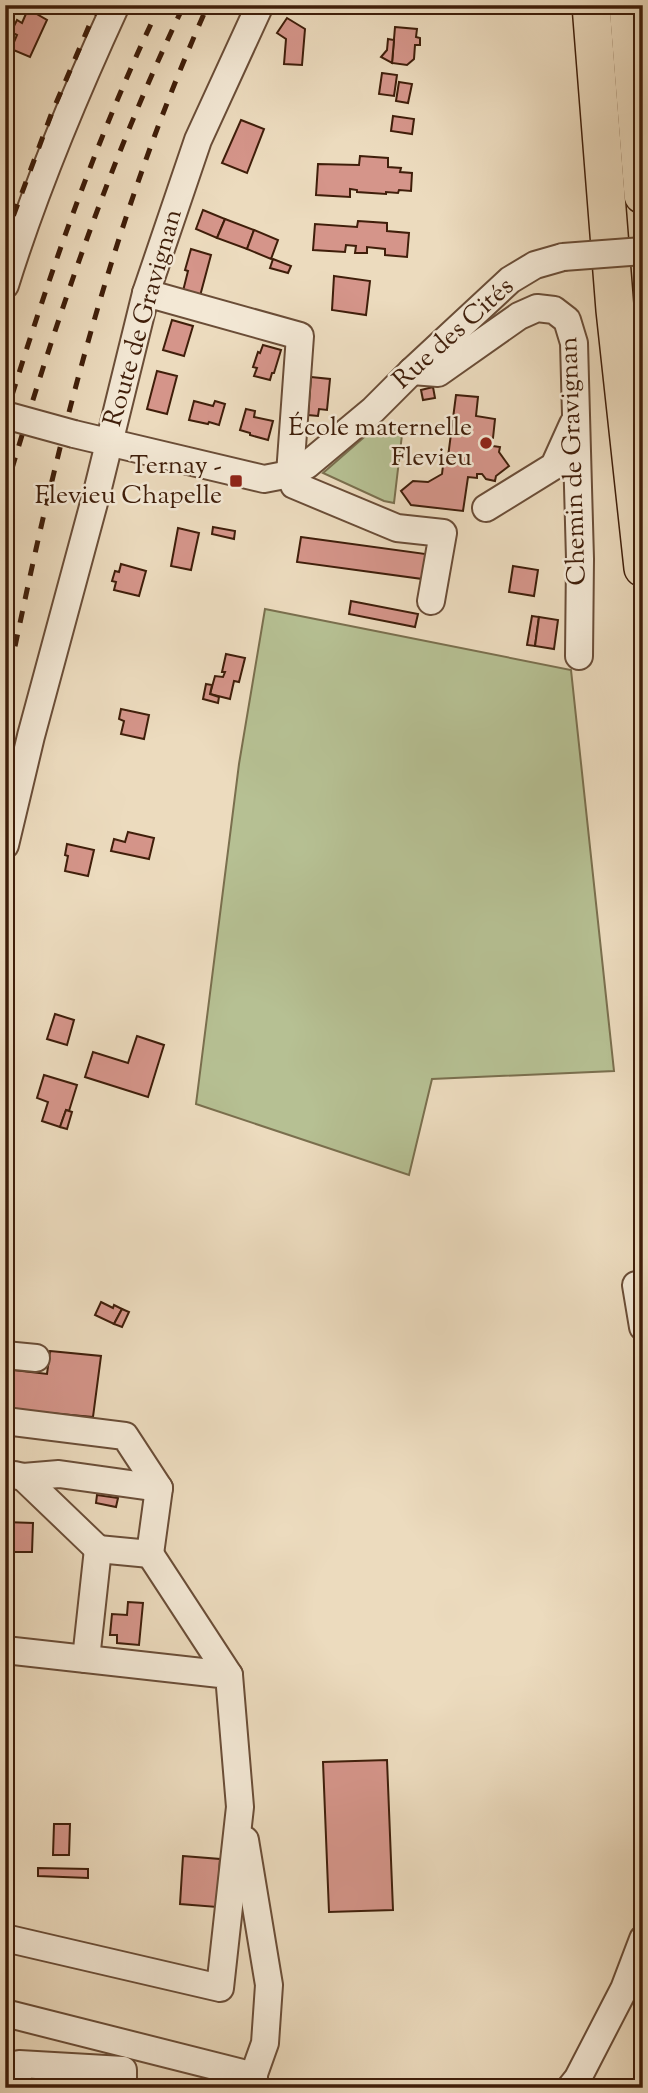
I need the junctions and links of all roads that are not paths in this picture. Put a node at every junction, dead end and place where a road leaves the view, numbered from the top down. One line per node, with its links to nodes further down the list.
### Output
1 (116, 5): 7 (street)
2 (260, 5): 8 (street, Route de Gravignan)
3 (591, 5): 15 (highway)
4 (628, 5): 5 (highway)
5 (643, 195)
6 (643, 251): 9 (street, Rue des Cités, bridge)
7 (5, 285)
8 (146, 293): 12 (street, Route de Gravignan); 13 (street)
9 (411, 371): 11 (street, Chemin de Gravignan); 13 (street, Rue des Cités)
10 (5, 415): 12 (street, Rue des Cités, bridge)
11 (576, 420): 14 (street); 17 (street, Chemin de Gravignan)
12 (109, 441): 13 (street, Rue des Cités); 18 (street, Route de Gravignan)
13 (290, 474): 16 (street)
14 (486, 508)
15 (643, 568)
16 (432, 601)
17 (579, 656)
18 (5, 845)
19 (636, 1285): 20 (street)
20 (643, 1327)
21 (5, 1356): 22 (street)
22 (36, 1358)
23 (5, 1421): 25 (street)
24 (14, 1475): 25 (street); 26 (street)
25 (159, 1488): 27 (street)
26 (98, 1549): 27 (street); 29 (street)
27 (150, 1554): 30 (street)
28 (5, 1650): 29 (street)
29 (86, 1659): 30 (street)
30 (229, 1675): 31 (street)
31 (240, 1807): 32 (street); 35 (street)
32 (5, 1938)
33 (643, 1939): 38 (street)
34 (5, 2013): 35 (street)
35 (252, 2082)
36 (17, 2088): 37 (street)
37 (122, 2088)
38 (570, 2088)

